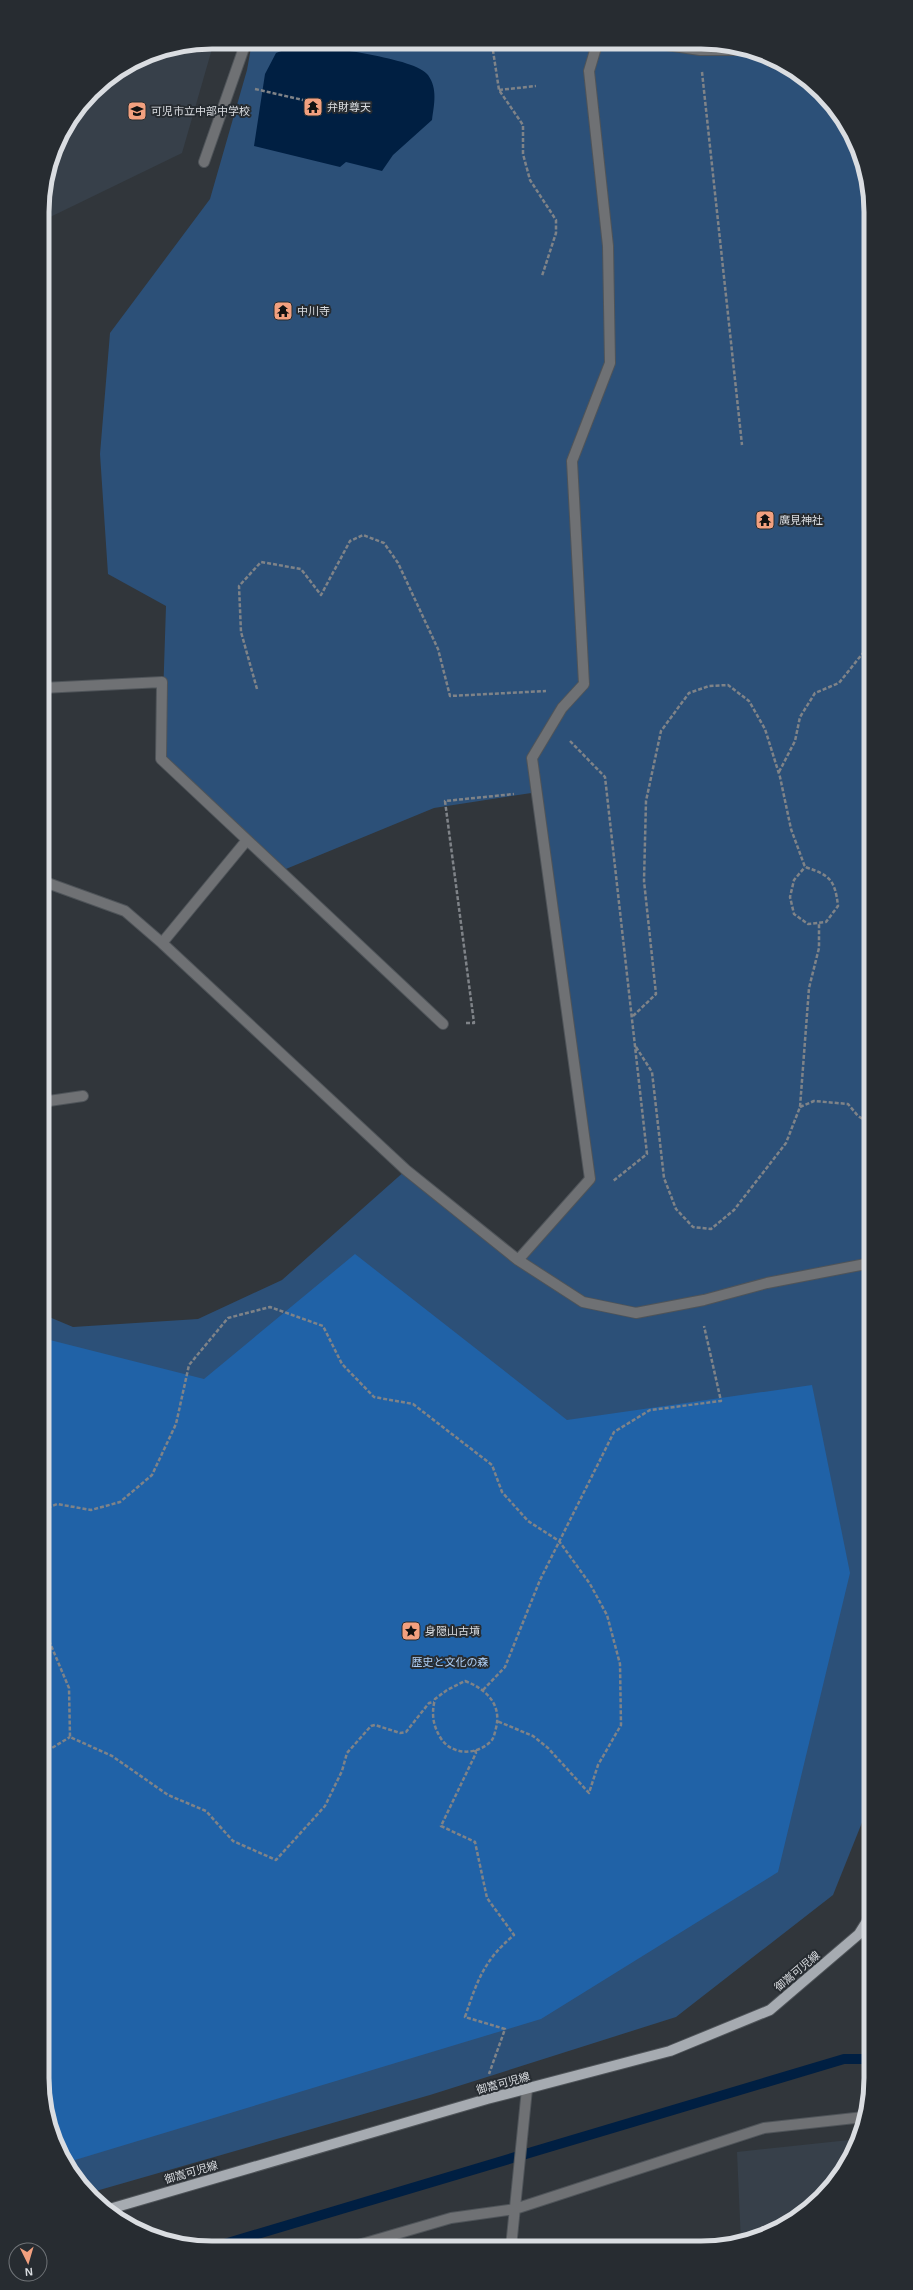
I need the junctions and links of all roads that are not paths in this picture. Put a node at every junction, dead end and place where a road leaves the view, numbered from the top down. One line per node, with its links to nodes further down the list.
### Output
1 (243, 49): 5 (street)
2 (596, 49): 13 (street)
3 (693, 49): 4 (street)
4 (722, 50)
5 (204, 162)
6 (49, 688): 7 (street)
7 (247, 840): 9 (street); 10 (street)
8 (49, 884): 9 (street)
9 (162, 943): 13 (street)
10 (442, 1024)
11 (84, 1096): 12 (street)
12 (49, 1101)
13 (518, 1260): 14 (street)
14 (864, 1264)
15 (864, 1926): 16 (main road, 御嵩可児線)
16 (527, 2089): 18 (main road, 御嵩可児線); 19 (street)
17 (859, 2118): 19 (street)
18 (114, 2208)
19 (515, 2210): 20 (street); 21 (street)
20 (372, 2241)
21 (512, 2241)

